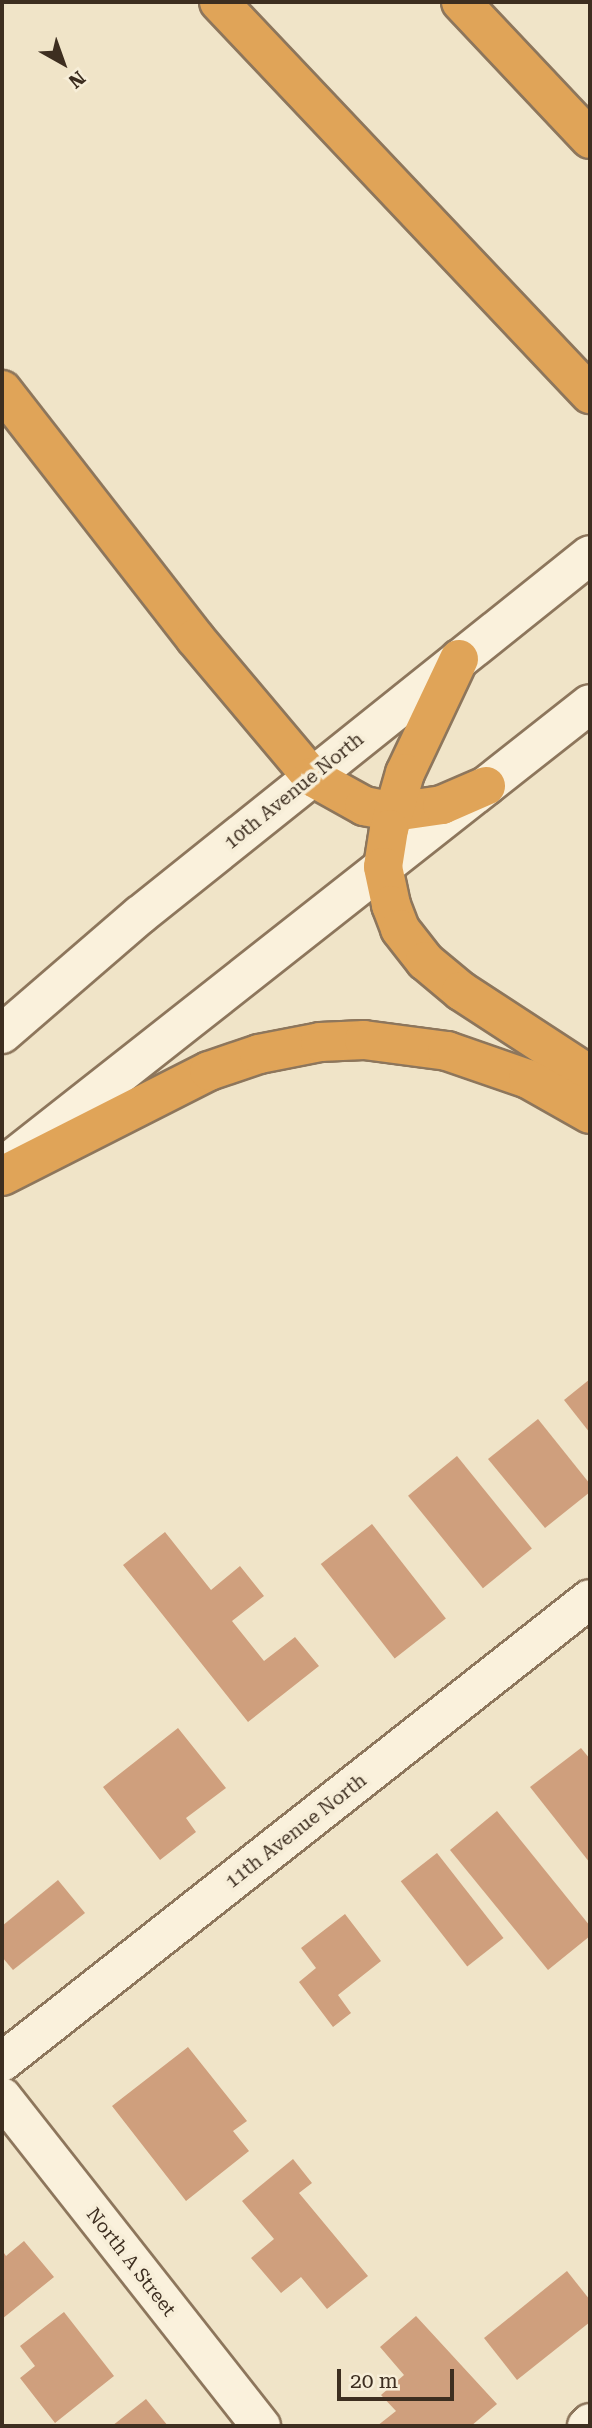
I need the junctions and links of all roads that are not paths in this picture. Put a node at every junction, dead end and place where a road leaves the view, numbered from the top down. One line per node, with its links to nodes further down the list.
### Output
1 (219, 2): 5 (highway)
2 (461, 2): 3 (highway)
3 (590, 139)
4 (2, 390): 9 (highway)
5 (590, 394)
6 (581, 562): 7 (main road, 10th Avenue North)
7 (459, 659): 9 (main road, 10th Avenue North); 11 (highway)
8 (590, 704): 10 (main road)
9 (312, 777): 11 (highway); 13 (main road, 10th Avenue North)
10 (486, 786): 11 (highway); 12 (main road)
11 (394, 812): 12 (highway)
12 (383, 867): 14 (highway); 16 (main road)
13 (2, 1034)
14 (590, 1075)
15 (590, 1114): 17 (highway)
16 (2, 1167)
17 (2, 1176)
18 (590, 1599): 19 (main road, 11th Avenue North)
19 (2, 2062)
20 (2, 2097): 21 (main road, North A Street)
21 (261, 2426)

